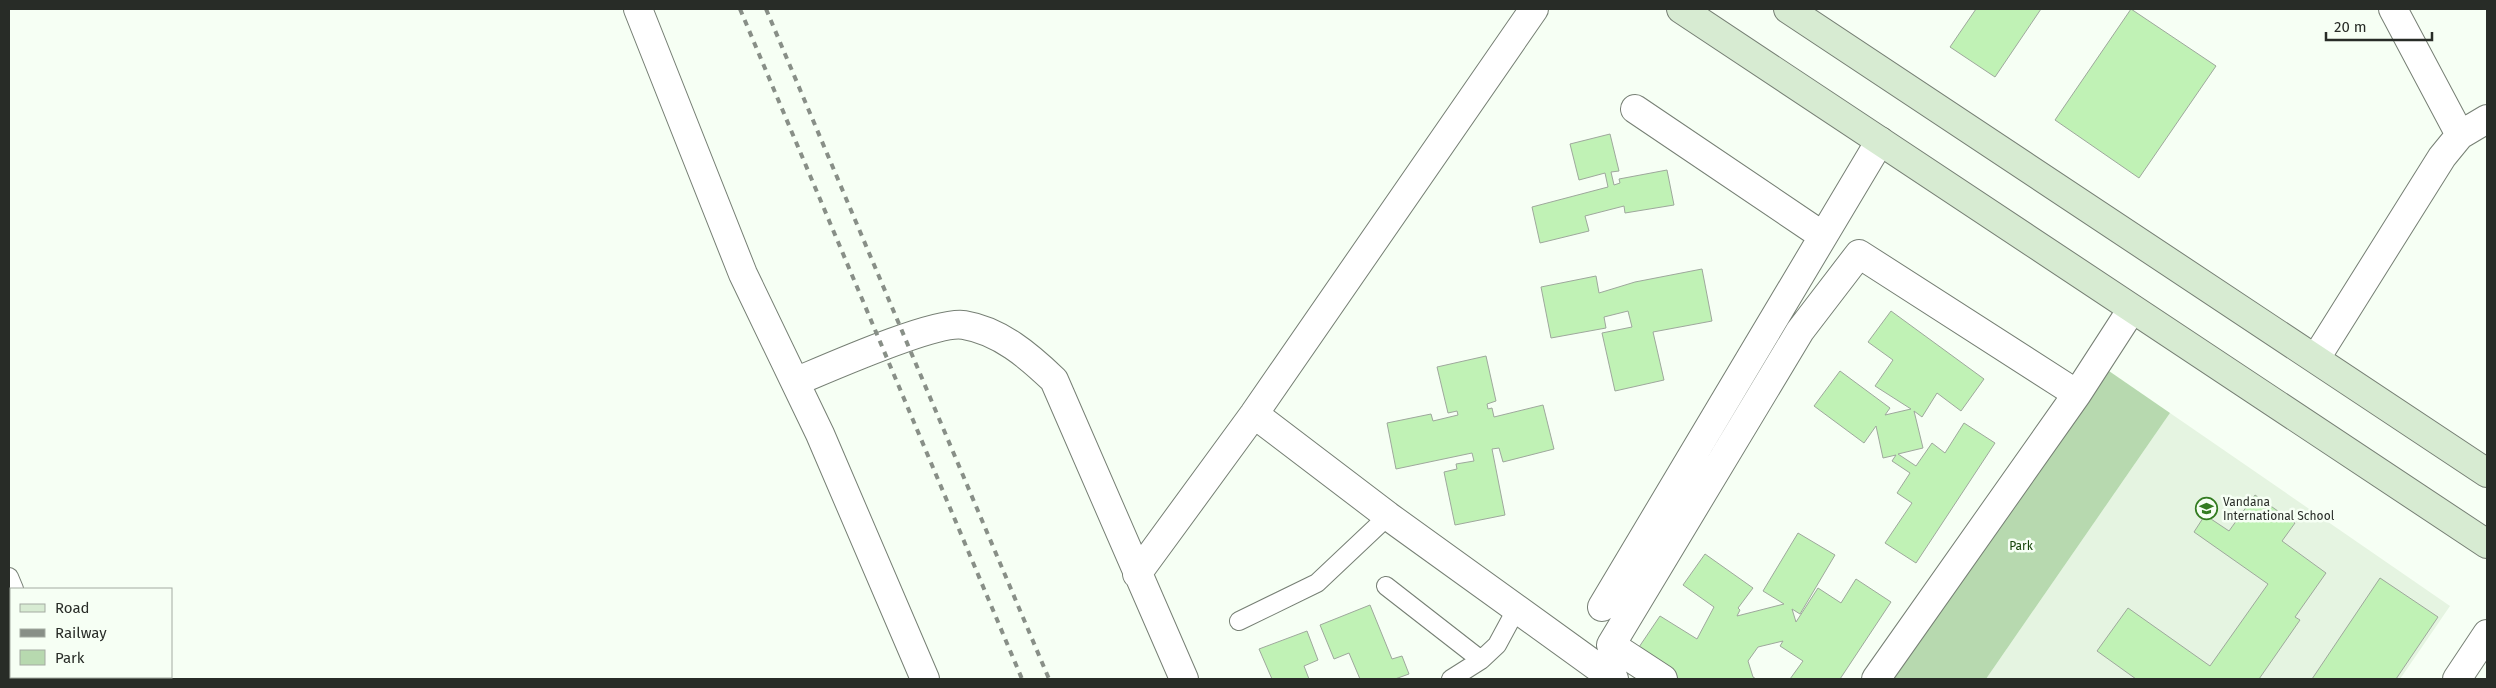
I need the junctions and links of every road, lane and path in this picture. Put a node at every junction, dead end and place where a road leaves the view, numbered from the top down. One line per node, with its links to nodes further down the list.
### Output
1 (638, 9): 13 (street)
2 (1534, 9): 15 (street)
3 (1681, 9): 9 (street)
4 (1788, 9): 12 (street)
5 (2393, 9): 8 (street)
6 (1635, 109): 10 (street)
7 (2487, 119): 8 (street)
8 (2460, 135): 12 (street)
9 (1880, 141): 10 (street); 11 (street)
10 (1823, 236): 23 (street)
11 (2132, 309): 14 (street); 18 (street)
12 (2316, 358): 16 (street)
13 (795, 382): 19 (street); 28 (street)
14 (2077, 394): 32 (street); 33 (street)
15 (1254, 414): 17 (street); 19 (street)
16 (2487, 473)
17 (1388, 516): 24 (street); 25 (lane)
18 (2487, 544)
19 (1137, 574): 29 (street)
20 (9, 576): 22 (lane)
21 (1386, 586): 27 (lane)
22 (14, 588)
23 (1602, 607)
24 (1517, 608): 27 (lane); 31 (street)
25 (1240, 621)
26 (2487, 634): 34 (street)
27 (1481, 660): 30 (lane)
28 (925, 679)
29 (1184, 679)
30 (1451, 679)
31 (1614, 679)
32 (1663, 679)
33 (1876, 679)
34 (2457, 679)

